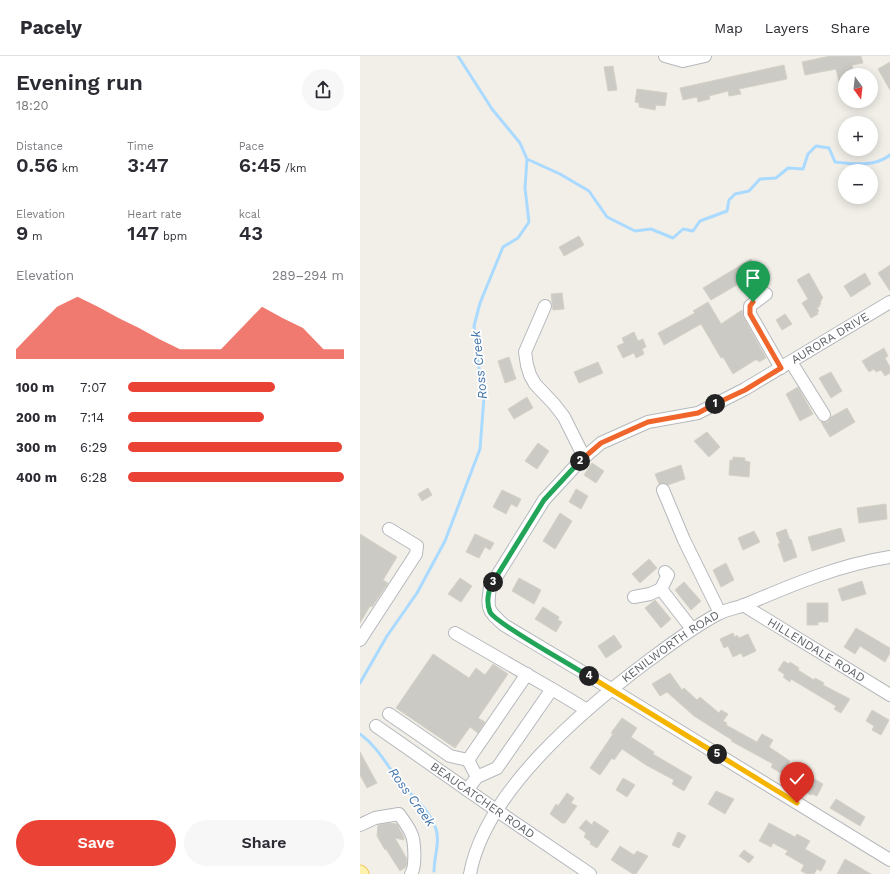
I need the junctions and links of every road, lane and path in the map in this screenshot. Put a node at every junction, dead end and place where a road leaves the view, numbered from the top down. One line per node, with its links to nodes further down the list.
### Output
1 (665, 56): 2 (street)
2 (705, 56)
3 (766, 294): 6 (street)
4 (890, 303): 6 (street, AURORA DRIVE)
5 (544, 306): 8 (street)
6 (786, 365): 7 (street); 8 (street, AURORA DRIVE)
7 (824, 415)
8 (584, 457): 22 (street, AURORA DRIVE)
9 (664, 490): 16 (street)
10 (389, 529): 19 (street)
11 (890, 557): 15 (street, KENILWORTH ROAD)
12 (665, 572): 13 (street)
13 (661, 589): 14 (street); 17 (street)
14 (634, 597)
15 (743, 606): 16 (street, KENILWORTH ROAD); 23 (street, HILLENDALE ROAD)
16 (720, 613): 17 (street, KENILWORTH ROAD)
17 (692, 629): 22 (street, KENILWORTH ROAD)
18 (455, 633): 20 (street)
19 (360, 640)
20 (527, 674): 21 (street); 27 (street)
21 (552, 689): 24 (street); 28 (street)
22 (611, 689): 24 (street, KENILWORTH ROAD); 32 (street, AURORA DRIVE)
23 (890, 695)
24 (587, 710): 30 (street, KENILWORTH ROAD)
25 (389, 714): 27 (street)
26 (376, 726): 29 (street, BEAUCATCHER ROAD)
27 (468, 760): 28 (street)
28 (478, 777): 29 (street)
29 (467, 790): 30 (street, BEAUCATCHER ROAD)
30 (496, 810): 34 (street, KENILWORTH ROAD); 35 (street, BEAUCATCHER ROAD)
31 (360, 825): 33 (street)
32 (890, 860)
33 (411, 874)
34 (470, 874)
35 (590, 874)

